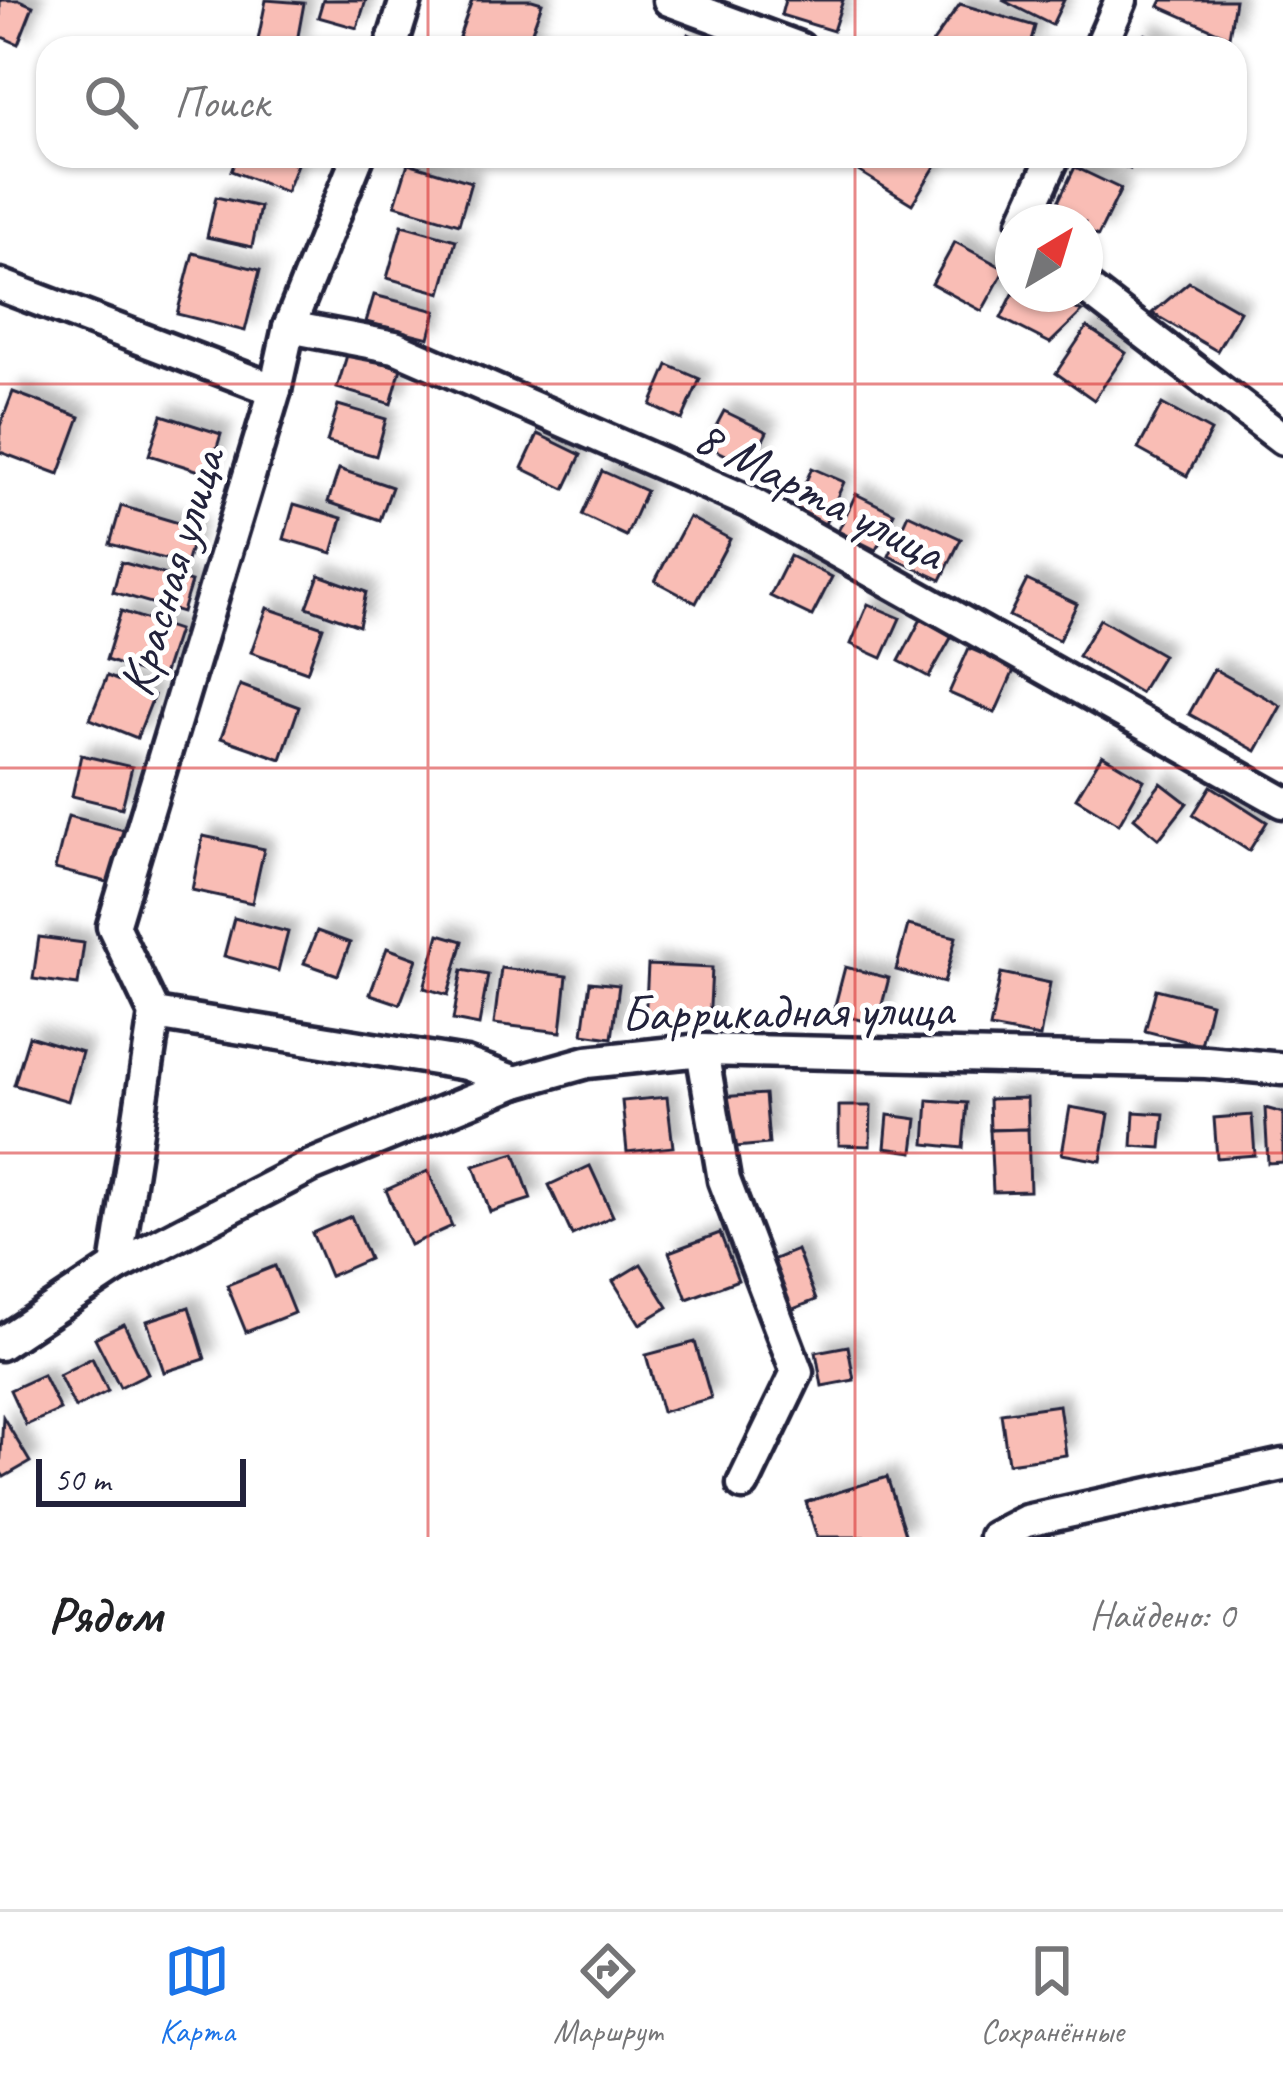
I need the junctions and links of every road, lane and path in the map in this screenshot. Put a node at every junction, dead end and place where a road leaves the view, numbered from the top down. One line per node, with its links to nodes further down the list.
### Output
1 (406, 0): 4 (street)
2 (670, 0): 5 (street)
3 (1121, 0): 6 (street)
4 (396, 36)
5 (767, 36)
6 (1105, 36)
7 (353, 168): 12 (street, Красная улица)
8 (1043, 168): 9 (street)
9 (1030, 204)
10 (0, 285): 13 (street)
11 (1103, 301): 14 (street)
12 (289, 326): 13 (street, Красная улица); 15 (street, 8 Марта улица)
13 (275, 390): 16 (street, Красная улица)
14 (1283, 439)
15 (1283, 802)
16 (155, 1014): 19 (street); 20 (street)
17 (702, 1051): 18 (street, Баррикадная улица); 19 (street, Баррикадная улица); 23 (street)
18 (1283, 1069)
19 (516, 1082): 20 (street, Баррикадная улица)
20 (116, 1267): 21 (street, Баррикадная улица)
21 (0, 1344)
22 (1283, 1466): 24 (street)
23 (743, 1484)
24 (994, 1537)

